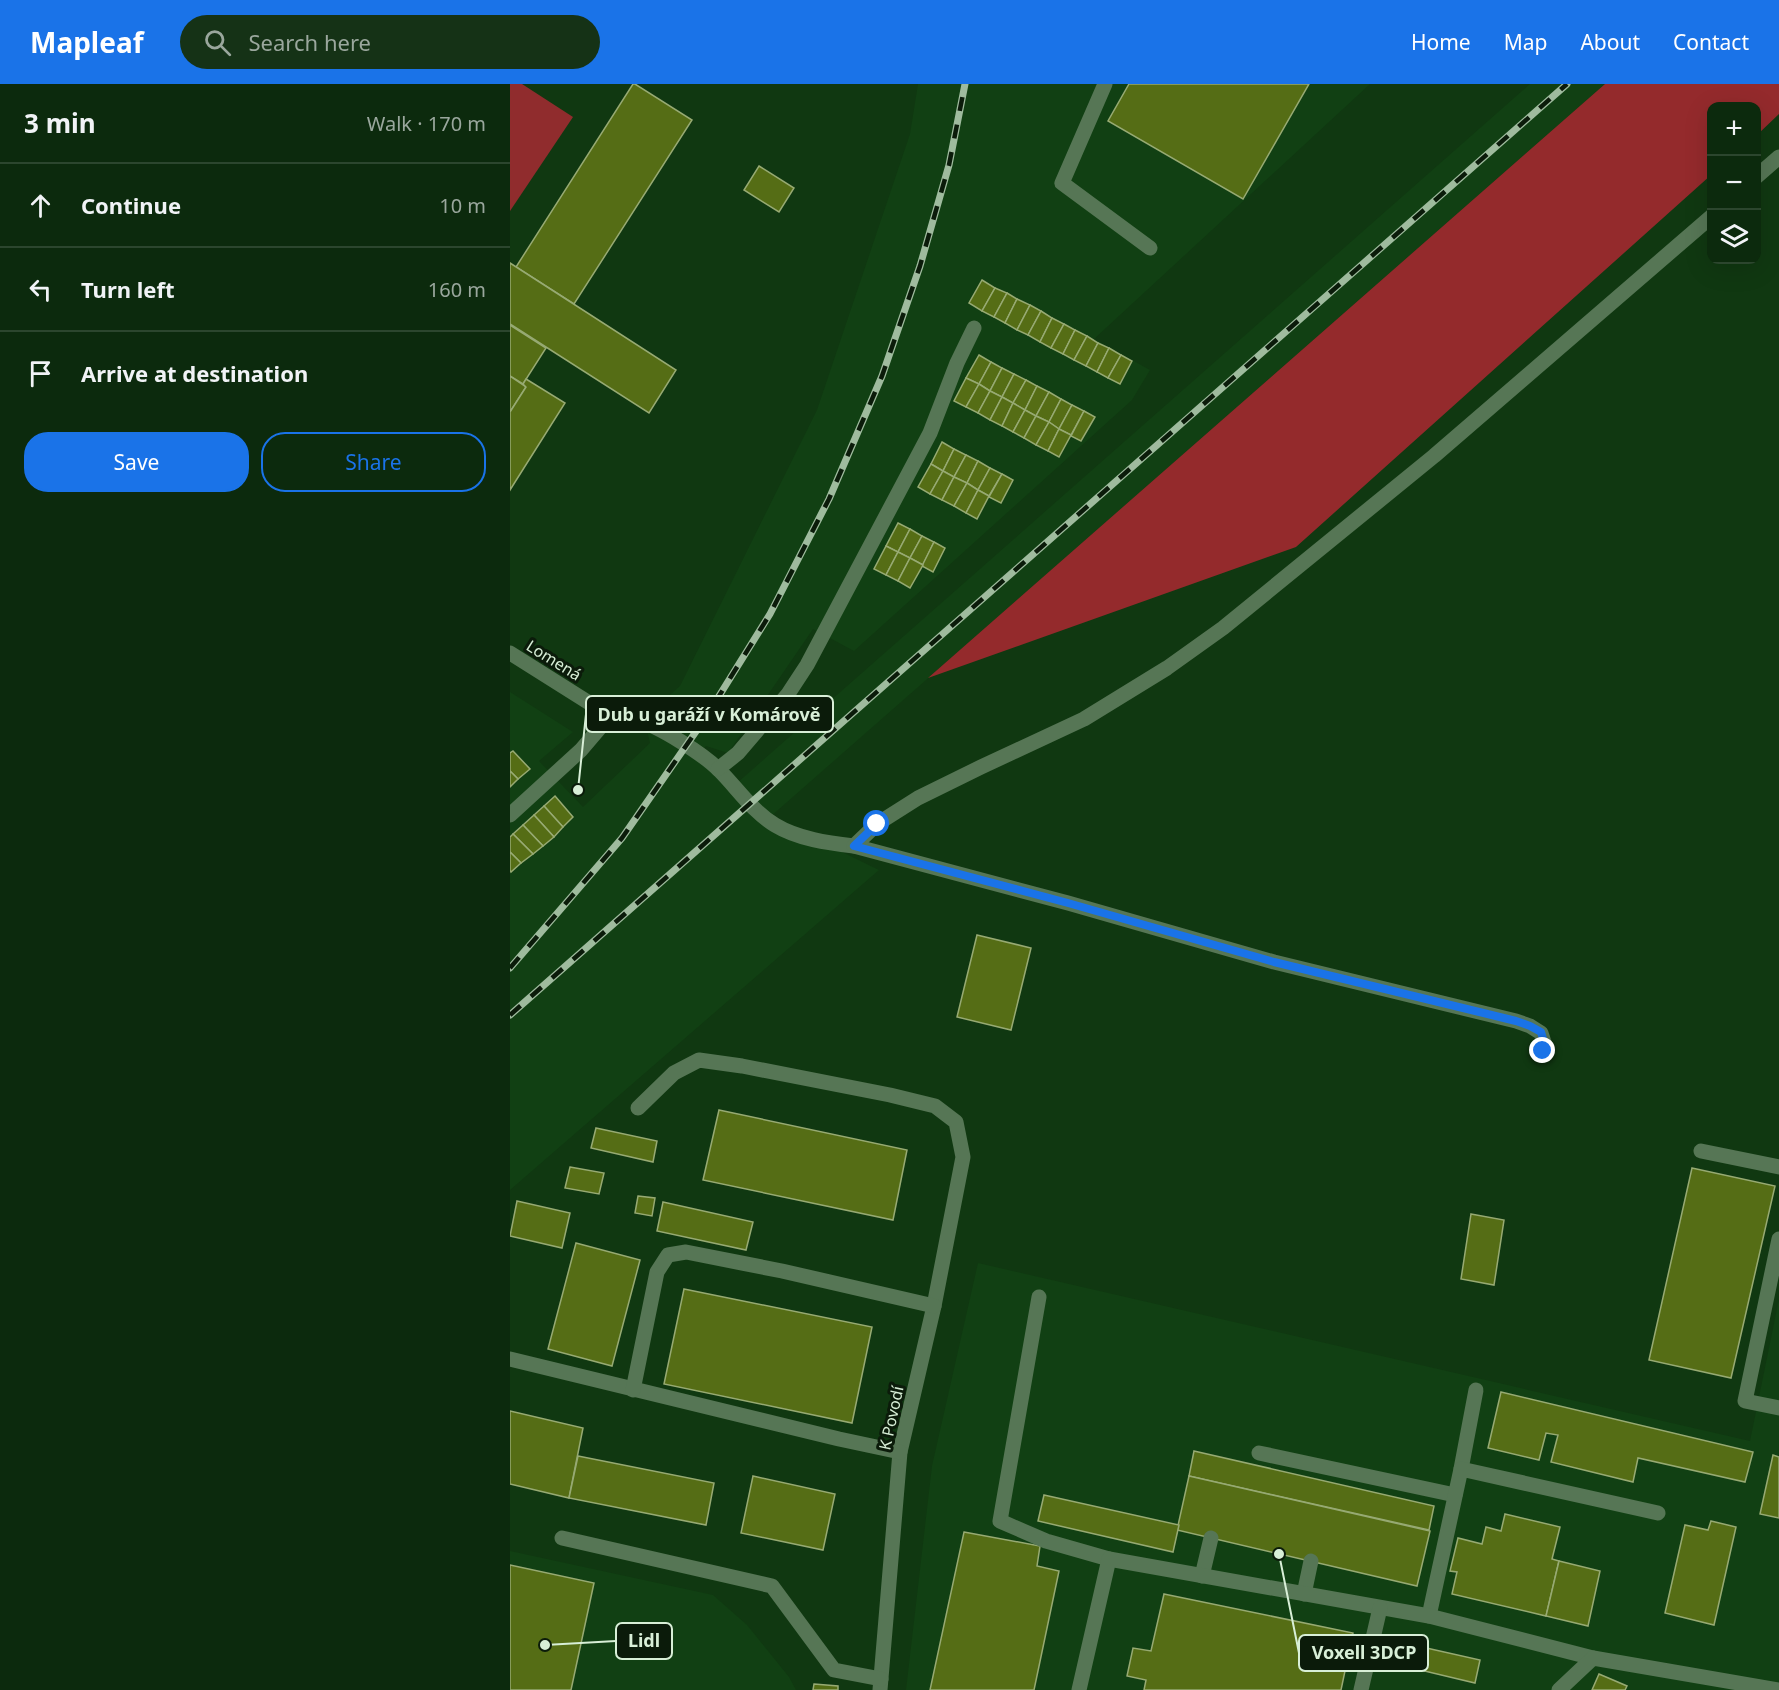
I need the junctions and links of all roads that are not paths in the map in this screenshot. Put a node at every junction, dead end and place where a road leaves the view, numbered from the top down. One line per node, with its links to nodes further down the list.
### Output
1 (1105, 84): 5 (street)
2 (1779, 157): 3 (street)
3 (1761, 173)
4 (1707, 220): 11 (street)
5 (1150, 248)
6 (974, 328): 9 (street)
7 (510, 653): 8 (street, Lomená)
8 (610, 716): 9 (street); 10 (street)
9 (718, 769): 11 (street)
10 (510, 815)
11 (854, 846): 12 (street)
12 (1543, 1051)
13 (638, 1108): 18 (street, K Povodí)
14 (1701, 1151): 15 (street)
15 (1779, 1167)
16 (1778, 1247): 22 (street)
17 (1039, 1297): 30 (street)
18 (934, 1306): 20 (street); 23 (street, K Povodí)
19 (510, 1359): 20 (street)
20 (633, 1390): 23 (street)
21 (1476, 1390): 25 (street)
22 (1779, 1408)
23 (900, 1452): 37 (street, K Povodí)
24 (1259, 1453): 26 (street)
25 (1461, 1469): 26 (street); 27 (street)
26 (1455, 1495): 35 (street)
27 (1658, 1513)
28 (562, 1538): 37 (street)
29 (1212, 1538): 32 (street)
30 (1109, 1559): 32 (street); 39 (street)
31 (1311, 1561): 33 (street)
32 (1202, 1576): 33 (street)
33 (1304, 1594): 34 (street)
34 (1380, 1608): 35 (street); 40 (street)
35 (1429, 1616): 36 (street)
36 (1593, 1658): 38 (street); 41 (street)
37 (880, 1685)
38 (1779, 1689)
39 (1079, 1690)
40 (1361, 1690)
41 (1559, 1690)

